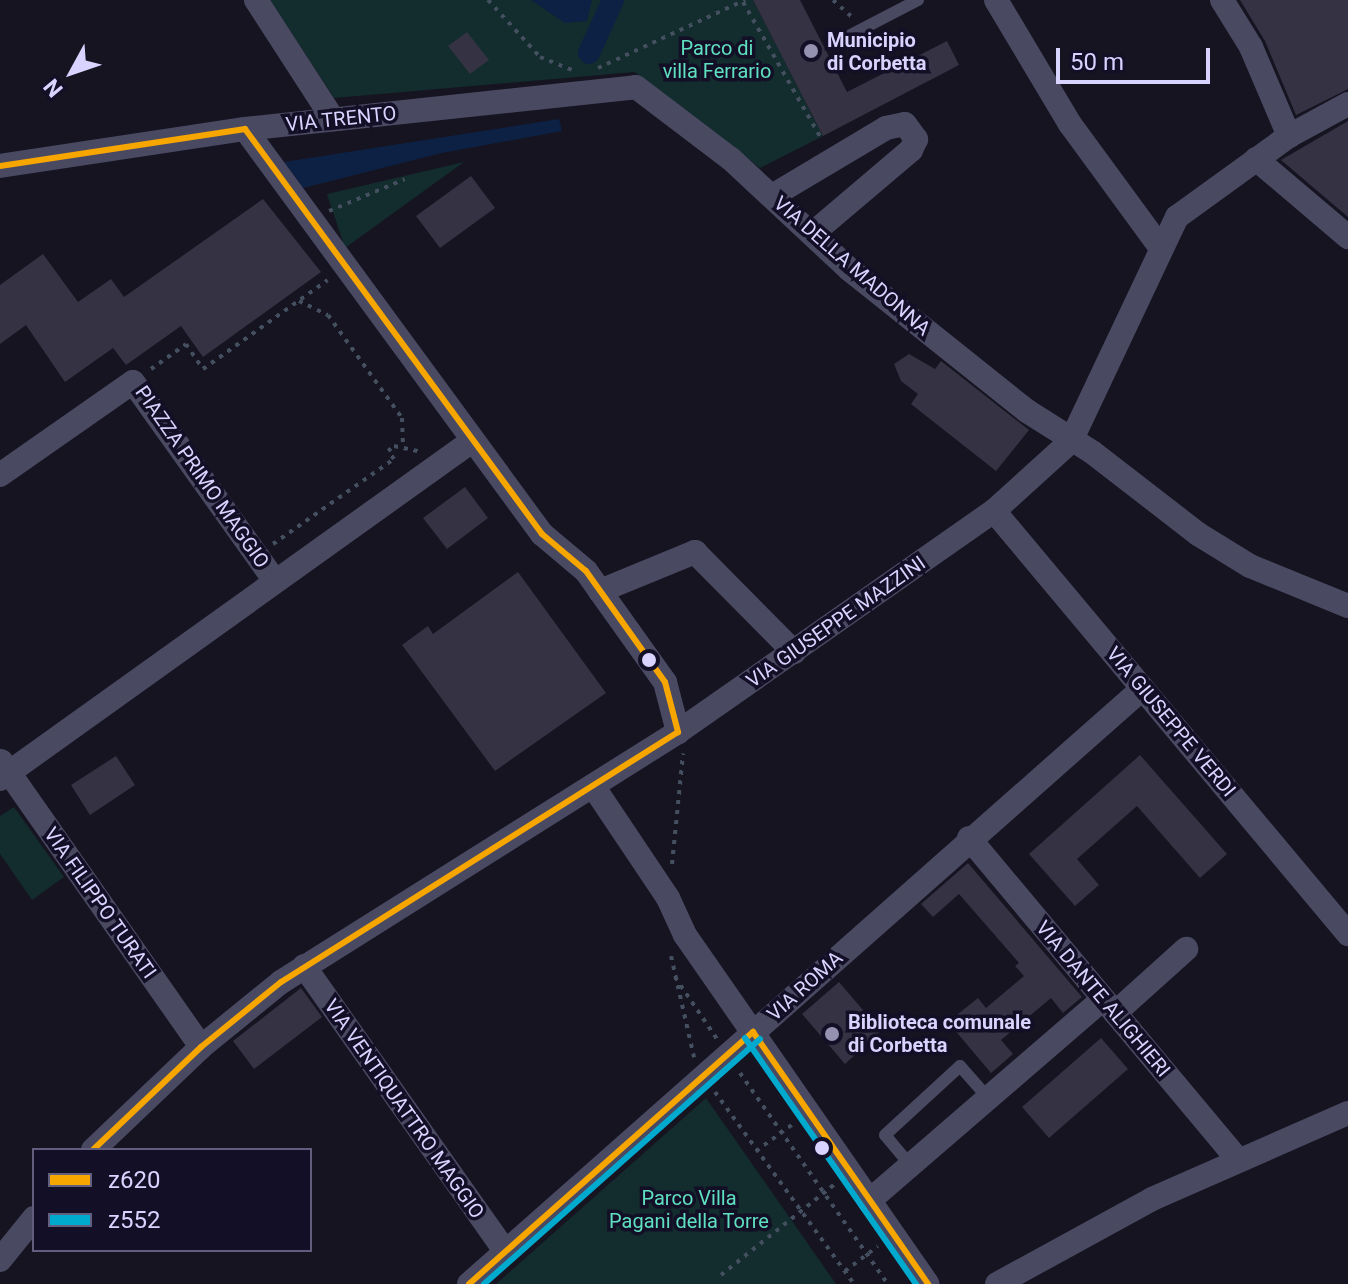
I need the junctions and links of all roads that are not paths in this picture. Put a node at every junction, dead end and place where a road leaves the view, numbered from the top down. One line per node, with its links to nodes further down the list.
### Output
1 (256, 0): 8 (street)
2 (918, 0): 5 (lane)
3 (996, 0): 16 (street)
4 (1222, 0): 10 (street)
5 (839, 41)
6 (636, 87): 8 (street, VIA TRENTO); 13 (street, VIA DELLA MADONNA)
7 (1348, 104): 10 (street)
8 (333, 119): 9 (street, VIA TRENTO)
9 (245, 129): 12 (street, VIA TRENTO); 17 (street)
10 (1289, 136): 11 (street)
11 (1256, 159): 15 (street); 16 (street)
12 (0, 166)
13 (772, 196): 14 (street, VIA DELLA MADONNA); 14 (street)
14 (812, 234): 18 (street, VIA DELLA MADONNA)
15 (1348, 237)
16 (1160, 247): 18 (street)
17 (472, 441): 21 (street, PIAZZA PRIMO MAGGIO); 22 (street)
18 (1071, 441): 20 (street, VIA GIUSEPPE MAZZINI); 23 (street, VIA DELLA MADONNA)
19 (0, 475): 21 (street, PIAZZA PRIMO MAGGIO)
20 (994, 511): 24 (street, VIA GIUSEPPE MAZZINI); 25 (street, VIA GIUSEPPE VERDI)
21 (275, 581): 27 (street)
22 (600, 591): 24 (street); 26 (street)
23 (1348, 606)
24 (794, 652): 26 (street, VIA GIUSEPPE MAZZINI)
25 (1142, 689): 29 (street, VIA ROMA); 30 (street, VIA GIUSEPPE VERDI)
26 (678, 732): 28 (street, VIA GIUSEPPE MAZZINI)
27 (3, 770): 35 (street, VIA FILIPPO TURATI)
28 (593, 786): 32 (street, VIA GIUSEPPE MAZZINI); 34 (street)
29 (969, 838): 33 (street, VIA DANTE ALIGHIERI); 34 (street, VIA ROMA)
30 (1348, 934)
31 (1186, 949): 33 (street)
32 (304, 966): 35 (street, VIA GIUSEPPE MAZZINI); 43 (street, VIA VENTIQUATTRO MAGGIO)
33 (1109, 1006): 36 (street); 39 (street, VIA DANTE ALIGHIERI)
34 (753, 1032): 41 (street); 43 (street, VIA ROMA)
35 (201, 1047): 38 (street, VIA GIUSEPPE MAZZINI)
36 (989, 1099): 40 (street); 40 (lane)
37 (1348, 1113): 39 (street)
38 (95, 1148)
39 (1238, 1160): 47 (street)
40 (911, 1166): 41 (street)
41 (869, 1201): 46 (street)
42 (32, 1220): 44 (street)
43 (505, 1251): 45 (street, VIA ROMA)
44 (0, 1260)
45 (469, 1284)
46 (928, 1284)
47 (997, 1284)

